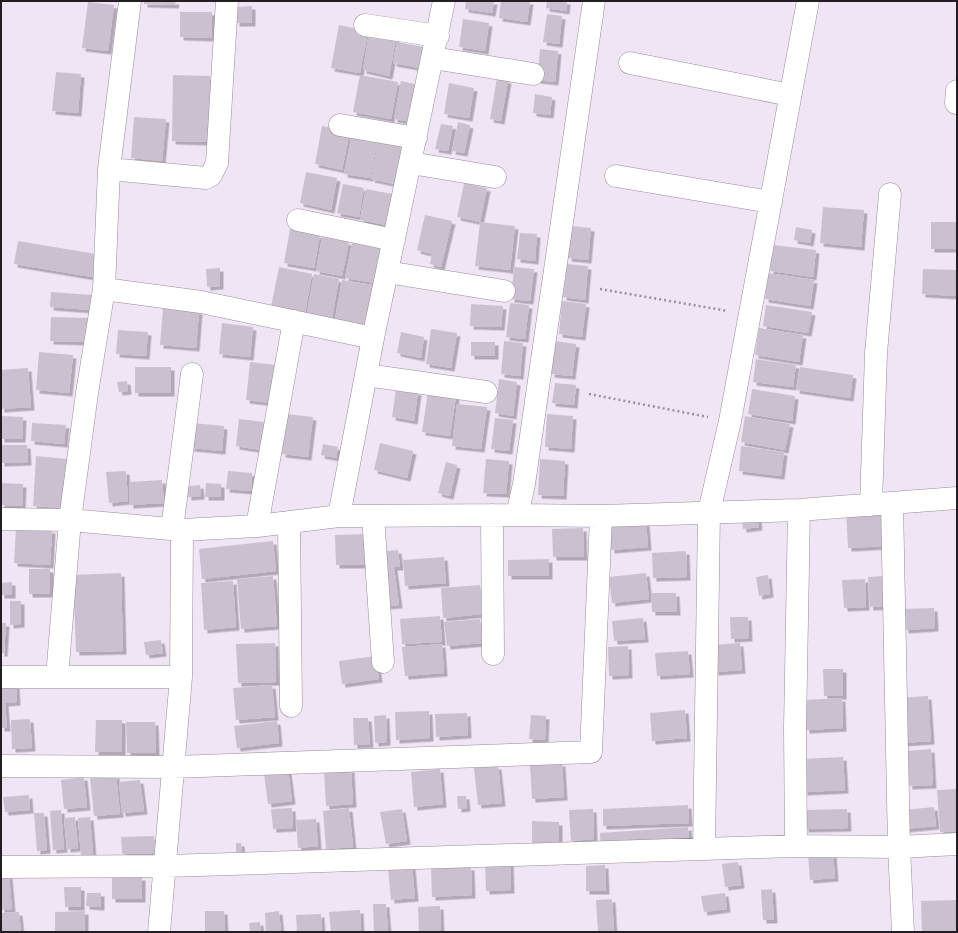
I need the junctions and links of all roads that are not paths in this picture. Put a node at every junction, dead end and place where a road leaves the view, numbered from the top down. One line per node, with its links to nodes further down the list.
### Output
1 (130, 1): 17 (street)
2 (227, 1): 17 (street)
3 (444, 1): 7 (street)
4 (594, 1): 37 (street)
5 (808, 1): 12 (street)
6 (365, 25): 7 (street)
7 (438, 36): 8 (street)
8 (433, 58): 10 (street); 15 (street)
9 (630, 63): 12 (street)
10 (533, 74)
11 (957, 92): 13 (street)
12 (790, 95): 21 (street)
13 (957, 103)
14 (340, 125): 15 (street)
15 (416, 138): 16 (street)
16 (411, 163): 19 (street); 23 (street)
17 (110, 169): 25 (street)
18 (616, 176): 21 (street)
19 (495, 177)
20 (890, 194): 34 (street)
21 (771, 202): 36 (street)
22 (298, 220): 23 (street)
23 (394, 240): 24 (street)
24 (387, 272): 26 (street); 28 (street)
25 (104, 289): 27 (street); 43 (street)
26 (504, 291)
27 (294, 322): 28 (street); 45 (street)
28 (373, 338): 30 (street)
29 (192, 374): 46 (street)
30 (366, 375): 31 (street); 39 (street)
31 (486, 392)
32 (957, 498): 33 (street)
33 (892, 504): 34 (street); 57 (street)
34 (871, 505): 35 (street)
35 (799, 510): 36 (street); 56 (street)
36 (709, 512): 41 (street); 58 (street)
37 (517, 514): 38 (street); 41 (street)
38 (492, 515): 40 (street); 47 (street)
39 (339, 516): 40 (street); 44 (street)
40 (374, 516): 48 (street)
41 (601, 516): 54 (street)
42 (1, 519): 43 (street)
43 (70, 520): 46 (street); 51 (street)
44 (289, 522): 45 (street); 52 (street)
45 (257, 526): 46 (street)
46 (177, 530): 49 (street)
47 (493, 654)
48 (382, 662)
49 (181, 676): 51 (street); 54 (street)
50 (1, 677): 51 (street)
51 (57, 677)
52 (291, 706)
53 (1, 766): 54 (street)
54 (174, 766): 59 (street)
55 (957, 844): 57 (street)
56 (796, 846): 57 (street); 58 (street)
57 (899, 846): 62 (street)
58 (704, 849): 59 (street)
59 (166, 866): 60 (street); 61 (street)
60 (1, 867)
61 (159, 932)
62 (903, 932)

